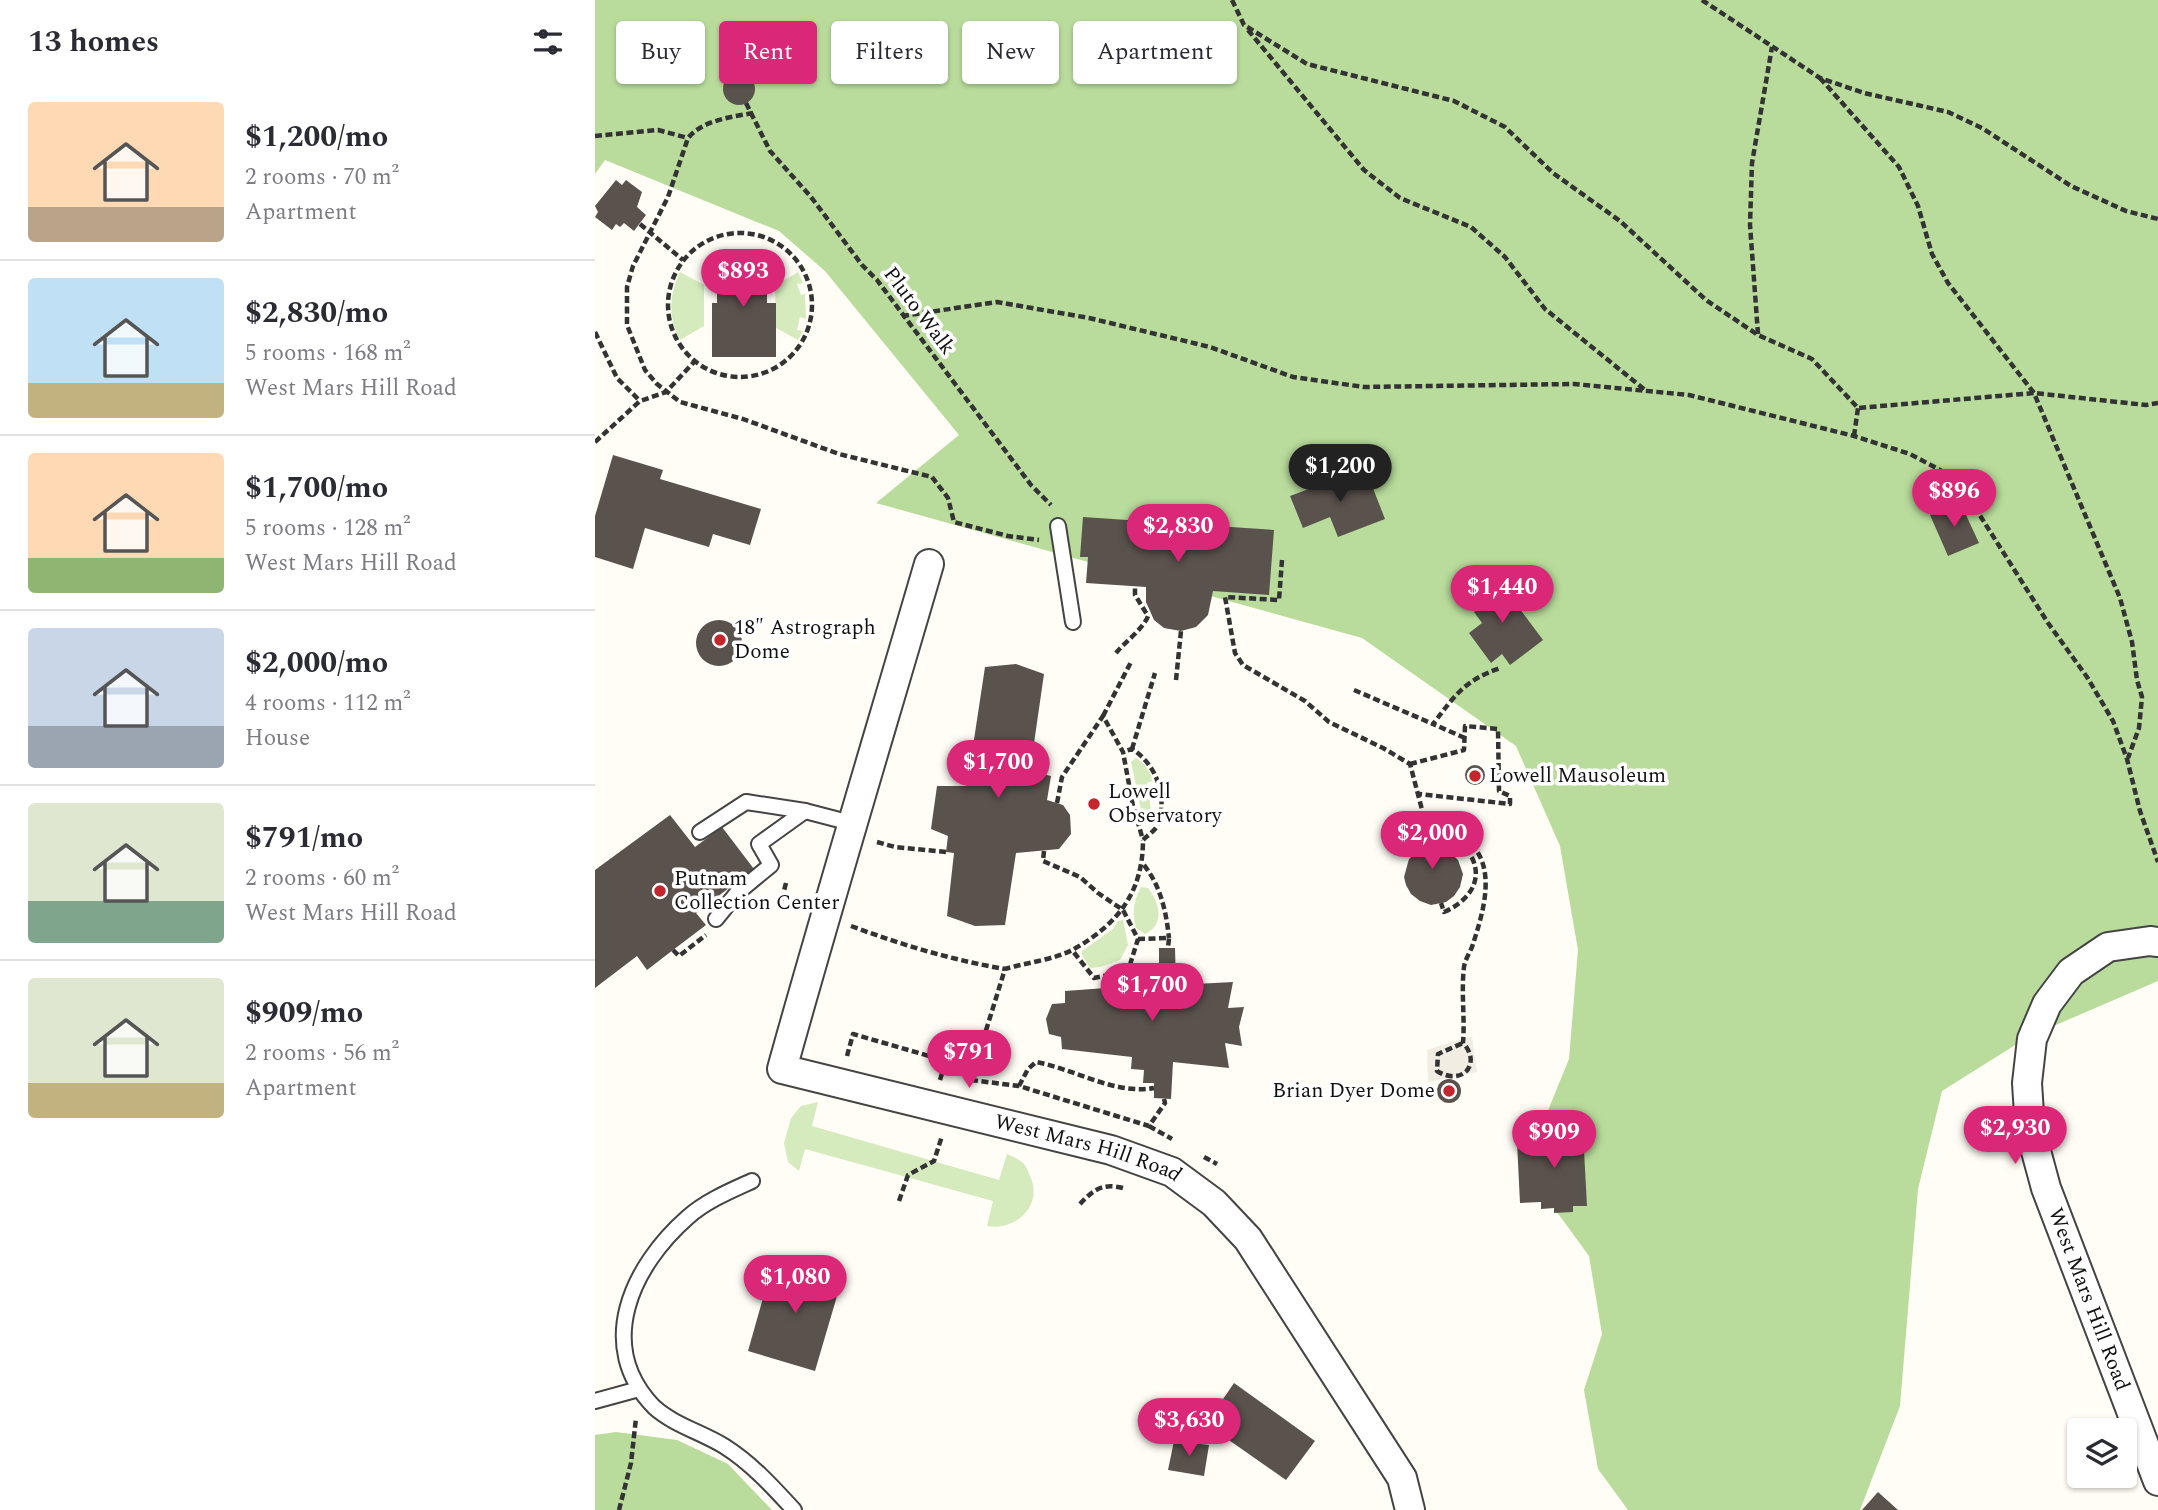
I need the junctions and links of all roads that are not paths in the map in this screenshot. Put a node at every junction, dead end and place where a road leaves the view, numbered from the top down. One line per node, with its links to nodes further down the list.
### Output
1 (1058, 526): 3 (lane)
2 (929, 564): 5 (street, West Mars Hill Road)
3 (1073, 622)
4 (805, 811): 5 (lane); 6 (lane); 7 (lane)
5 (859, 831): 14 (street, West Mars Hill Road)
6 (700, 832)
7 (716, 919)
8 (2158, 942): 12 (street, West Mars Hill Road)
9 (752, 1181): 10 (lane)
10 (639, 1389): 11 (lane); 13 (lane)
11 (595, 1401)
12 (2158, 1481)
13 (794, 1510)
14 (1410, 1510)

